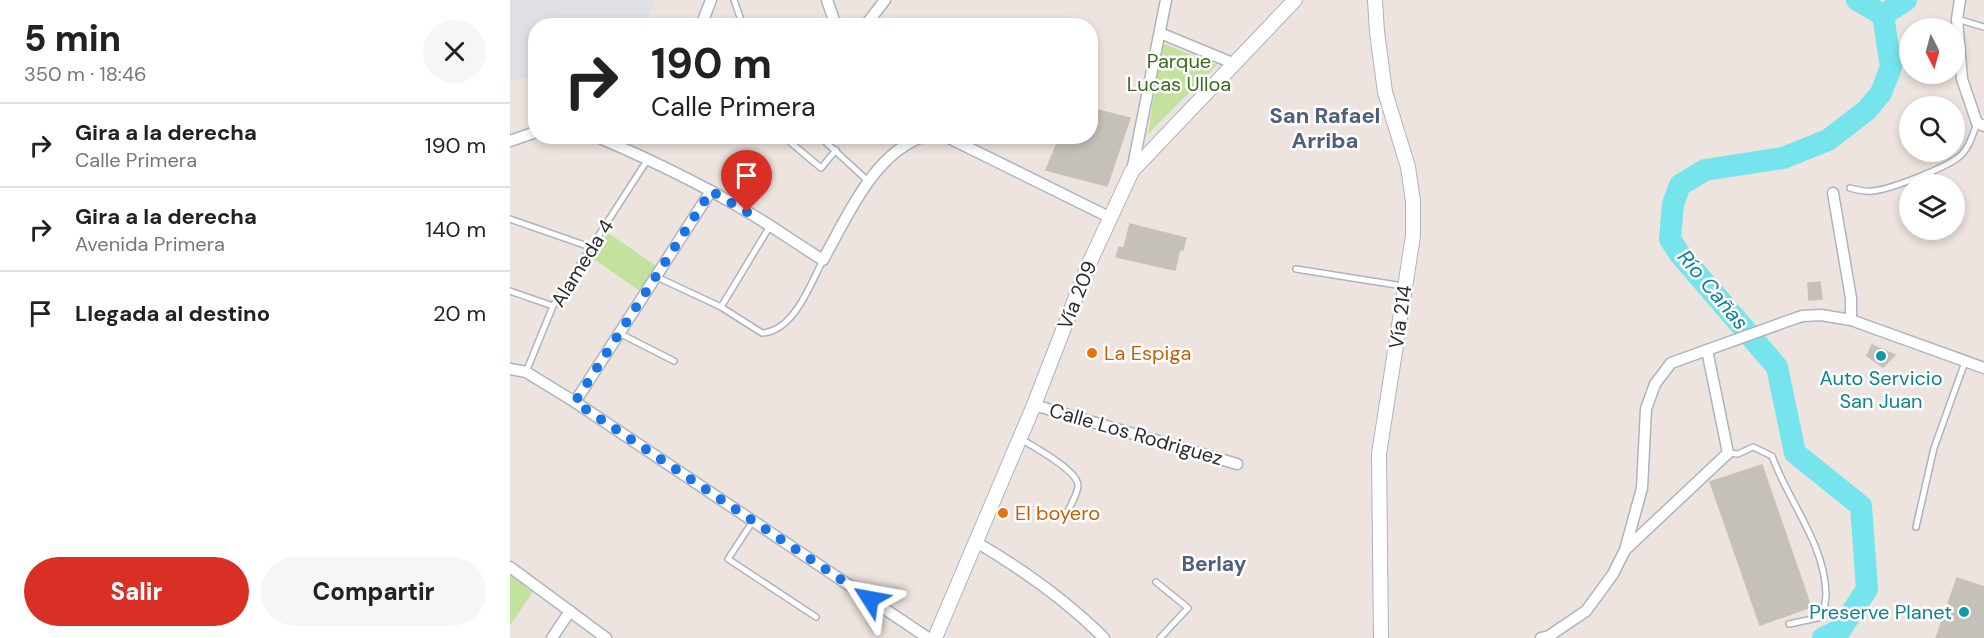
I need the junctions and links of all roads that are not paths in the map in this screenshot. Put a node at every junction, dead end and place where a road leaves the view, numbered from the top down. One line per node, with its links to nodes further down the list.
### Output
1 (711, 0): 9 (street)
2 (734, 0): 10 (lane)
3 (827, 0): 11 (street)
4 (885, 0): 12 (street)
5 (1166, 0): 16 (street)
6 (1295, 0): 17 (main road, Vía 209)
7 (1375, 0): 41 (main road, Vía 214)
8 (1960, 0): 13 (street)
9 (704, 18)
10 (740, 18)
11 (833, 18)
12 (871, 18)
13 (1957, 18)
14 (1965, 21): 15 (lane)
15 (1984, 27)
16 (1160, 33): 17 (street); 29 (street)
17 (1235, 64): 29 (main road, Vía 209)
18 (1964, 84): 19 (street)
19 (1980, 125): 31 (lane)
20 (528, 135): 21 (street)
21 (510, 141)
22 (614, 144): 28 (street)
23 (792, 144): 27 (lane)
24 (829, 144): 27 (lane)
25 (908, 144): 30 (street)
26 (961, 144): 34 (street)
27 (836, 150): 30 (lane)
28 (648, 159): 32 (street); 37 (lane, Alameda 4)
29 (1132, 171): 34 (main road, Vía 209)
30 (868, 181): 38 (street)
31 (1850, 188)
32 (711, 191): 36 (street); 40 (street)
33 (1833, 194): 45 (street)
34 (1109, 217): 54 (main road, Vía 209)
35 (510, 219): 37 (lane)
36 (770, 226): 38 (street); 44 (lane)
37 (593, 248): 43 (lane, Alameda 4)
38 (823, 260): 44 (lane)
39 (1296, 269): 41 (lane)
40 (657, 277): 44 (lane); 46 (street)
41 (1405, 286): 74 (main road, Vía 214)
42 (510, 291): 43 (lane)
43 (554, 306): 52 (lane, Alameda 4)
44 (721, 307)
45 (1851, 320): 47 (street); 49 (street)
46 (618, 332): 48 (lane); 53 (street)
47 (1707, 350): 56 (street); 62 (street)
48 (674, 361)
49 (1965, 361): 50 (street); 60 (lane)
50 (1984, 368)
51 (510, 369): 52 (street)
52 (526, 372): 53 (street)
53 (575, 402): 59 (street)
54 (1034, 405): 55 (main road, Vía 209); 57 (street, Calle Los Rodriguez)
55 (1020, 438): 58 (lane); 61 (main road, Vía 209)
56 (1728, 453): 62 (street); 67 (lane)
57 (1237, 464)
58 (1065, 517)
59 (754, 520): 66 (lane); 70 (street)
60 (1916, 527)
61 (976, 542): 71 (main road, Vía 209); 72 (street)
62 (1625, 550): 75 (street)
63 (510, 567): 65 (street)
64 (1156, 582): 73 (lane)
65 (570, 611): 68 (street); 69 (street)
66 (816, 617)
67 (1789, 624)
68 (552, 638)
69 (606, 638)
70 (928, 638)
71 (936, 638)
72 (1104, 638)
73 (1160, 638)
74 (1381, 638)
75 (1541, 638)

